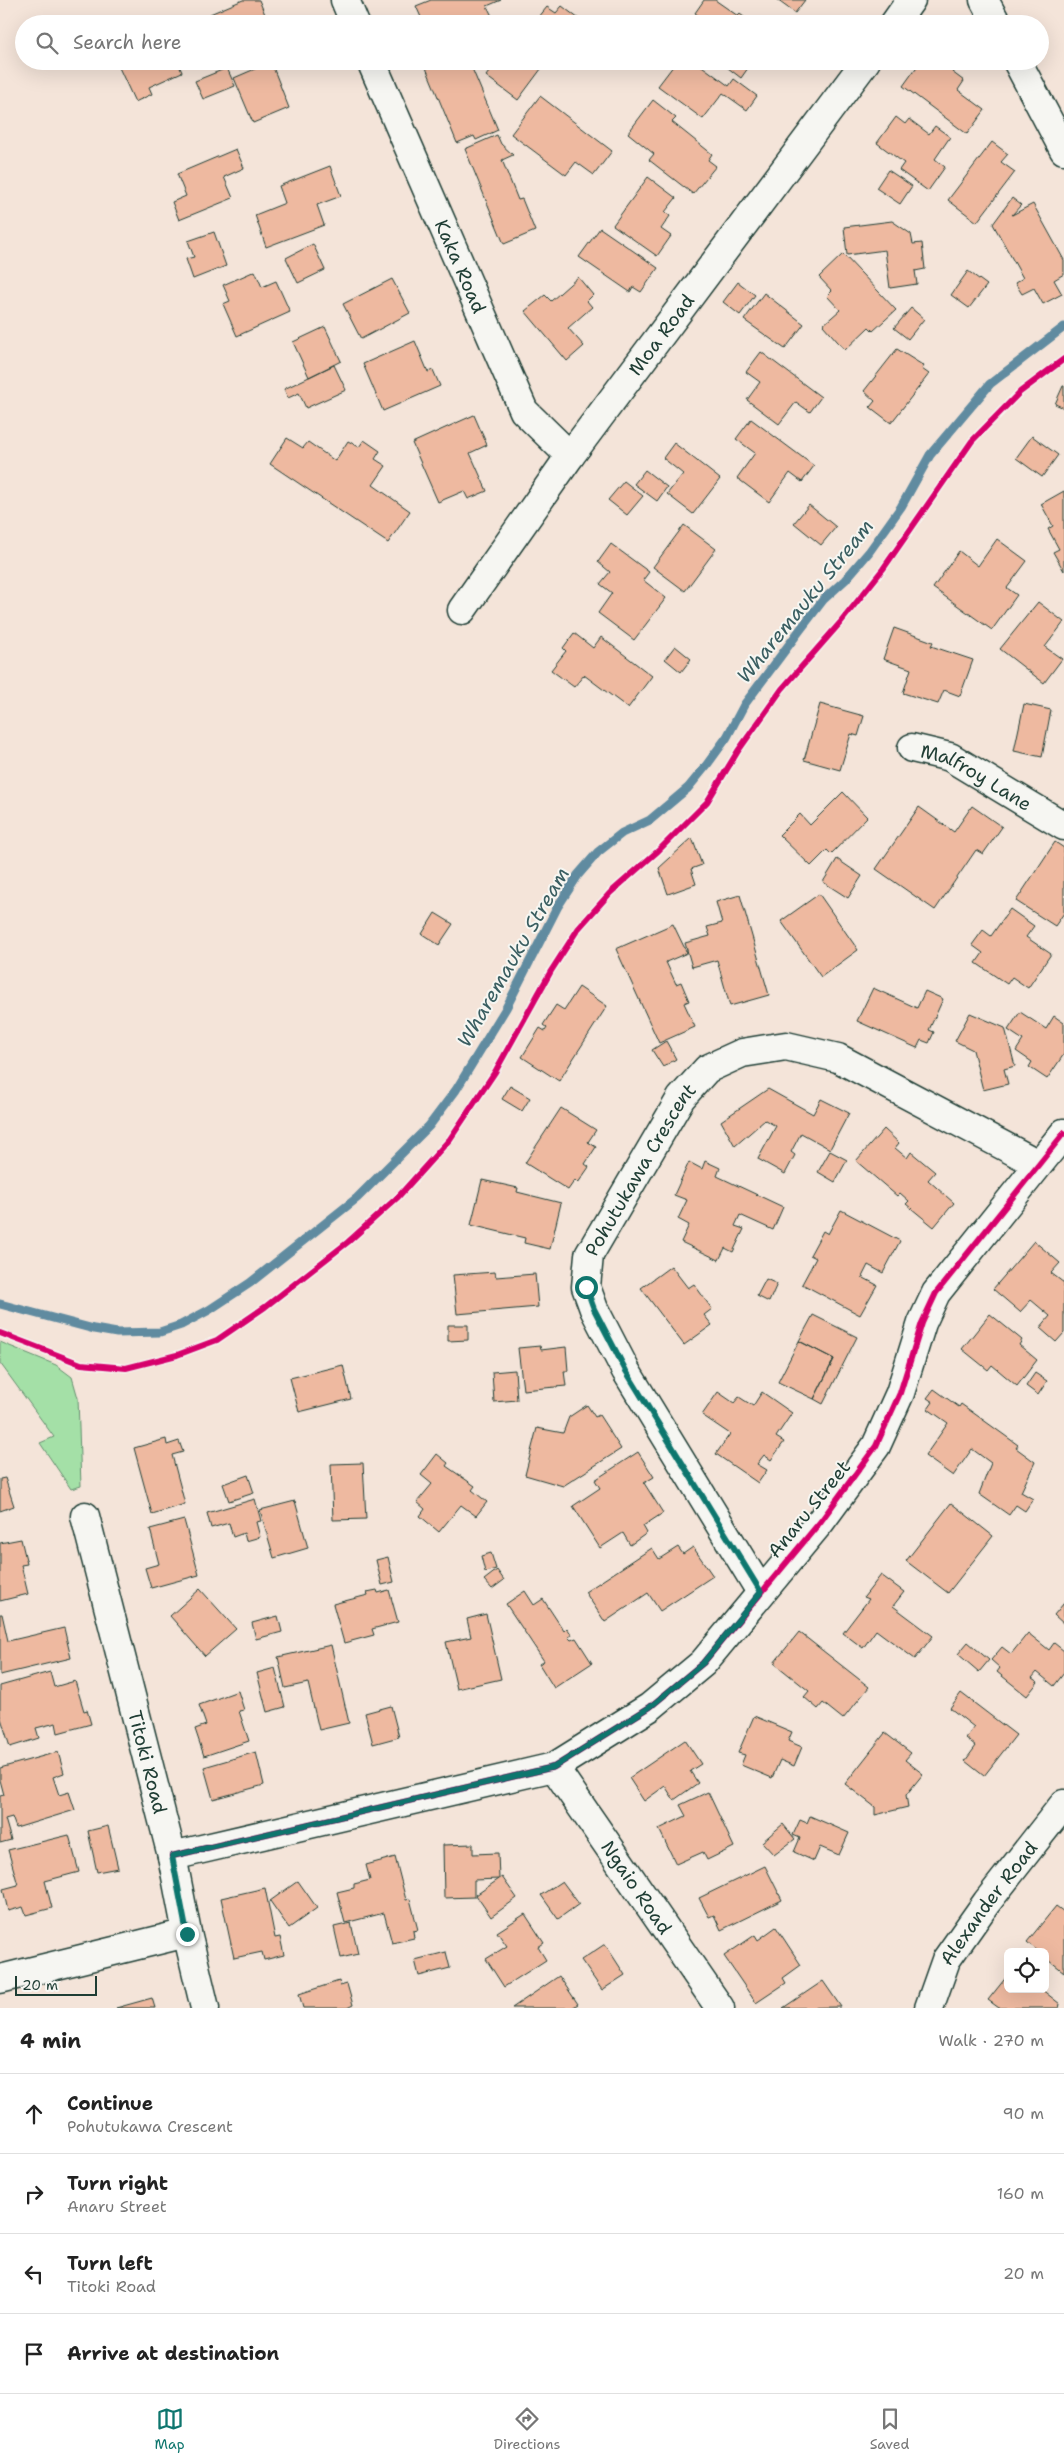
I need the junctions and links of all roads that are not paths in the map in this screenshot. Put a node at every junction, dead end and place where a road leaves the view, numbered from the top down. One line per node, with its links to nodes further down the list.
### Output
1 (345, 0): 4 (street)
2 (911, 0): 5 (street)
3 (984, 0): 6 (street)
4 (351, 15)
5 (900, 15)
6 (992, 15)
7 (375, 70): 11 (street, Kaka Road)
8 (859, 70): 11 (street, Moa Road)
9 (1022, 70): 10 (street)
10 (1064, 150)
11 (570, 456): 12 (street, Moa Road)
12 (462, 610)
13 (912, 748): 14 (street, Malfroy Lane)
14 (1064, 826)
15 (1064, 1134): 16 (street, Anaru Street)
16 (1038, 1164): 18 (street, Anaru Street); 18 (street, Pohutukawa Crescent)
17 (85, 1516): 21 (street, Titoki Road)
18 (761, 1592): 19 (street, Anaru Street)
19 (554, 1767): 21 (street, Anaru Street); 25 (street, Ngaio Road)
20 (1064, 1804): 26 (street, Alexander Road)
21 (172, 1856): 22 (street, Titoki Road)
22 (187, 1934): 23 (street); 24 (street, Titoki Road)
23 (0, 1979)
24 (205, 2008)
25 (720, 2008)
26 (929, 2008)

